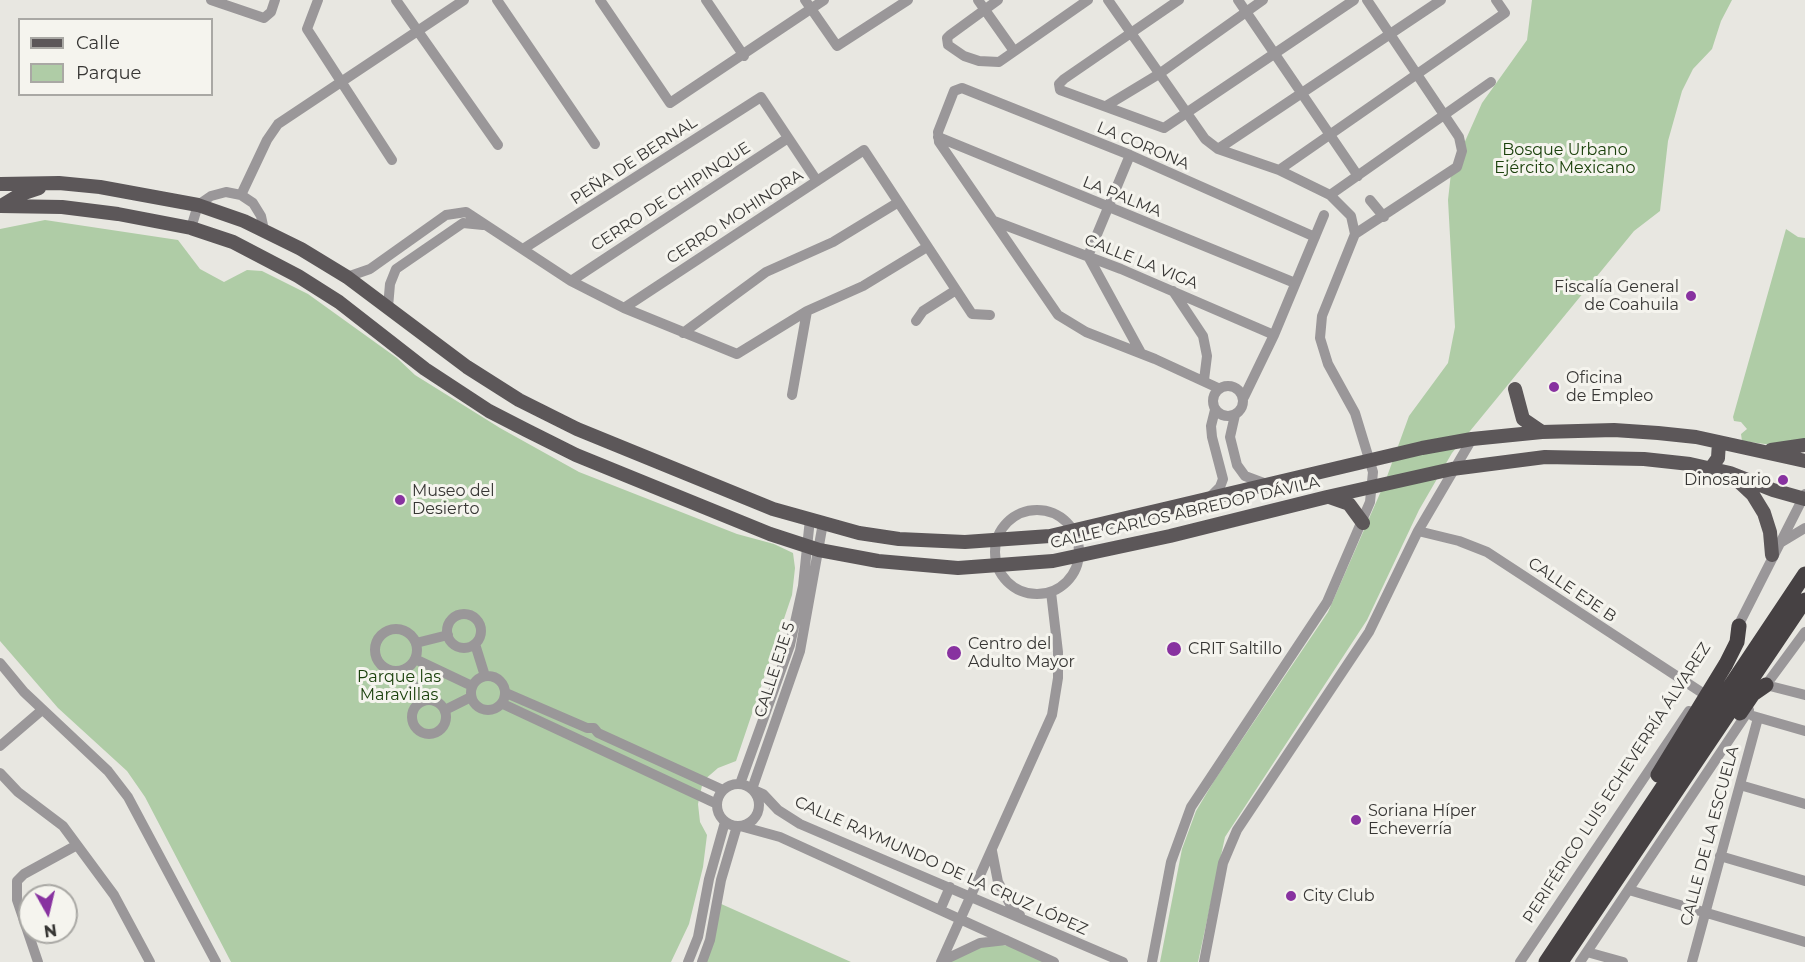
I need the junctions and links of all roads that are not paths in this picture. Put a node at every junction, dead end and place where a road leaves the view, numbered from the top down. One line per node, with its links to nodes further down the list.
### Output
1 (211, 0): 2 (street)
2 (275, 0)
3 (318, 0): 32 (street)
4 (396, 0): 24 (street)
5 (464, 0): 24 (street)
6 (497, 0): 41 (street)
7 (600, 0): 29 (street)
8 (706, 0): 29 (street)
9 (824, 0): 22 (street)
10 (908, 0): 22 (street)
11 (998, 0): 21 (street)
12 (1088, 0): 27 (street)
13 (1108, 0): 25 (street)
14 (1179, 0): 25 (street)
15 (1238, 0): 23 (street)
16 (1263, 0): 23 (street)
17 (1353, 0): 28 (street)
18 (1367, 0): 26 (street)
19 (1441, 0): 26 (street)
20 (1496, 0): 31 (street)
21 (981, 4): 27 (street); 27 (street)
22 (808, 5): 29 (street)
23 (1246, 12): 28 (street); 30 (street)
24 (417, 30): 32 (street); 42 (street)
25 (1131, 33): 30 (street); 35 (street)
26 (1390, 35): 31 (street); 34 (street)
27 (1014, 51)
28 (1273, 54): 34 (street); 36 (street)
29 (744, 56)
30 (1159, 74): 35 (street); 36 (street)
31 (1417, 74): 37 (street); 38 (street)
32 (341, 82): 45 (street); 51 (street)
33 (1491, 82): 37 (street)
34 (1302, 95): 38 (street); 43 (street)
35 (1106, 106): 36 (street)
36 (1185, 113): 43 (street)
37 (1446, 116): 47 (street); 59 (street)
38 (1331, 134): 46 (street); 47 (street)
39 (938, 137): 44 (street, LA CORONA); 57 (street, LA PALMA); 60 (street)
40 (788, 138): 48 (street); 68 (street, PEÑA DE BERNAL); 74 (street, CERRO DE CHIPINQUE)
41 (595, 144)
42 (498, 145)
43 (1218, 148): 46 (street)
44 (1130, 155): 57 (street); 65 (street, LA CORONA)
45 (392, 160)
46 (1279, 170): 52 (street)
47 (1358, 176): 52 (street)
48 (817, 181): 54 (street, CERRO MOHINORA); 79 (street, CERRO MOHINORA)
49 (59, 183): 50 (main road, CALLE CARLOS ABREDOP DÁVILA); 55 (main road, CALLE CARLOS ABREDOP DÁVILA); 56 (main road)
50 (0, 184)
51 (241, 195): 55 (street); 63 (street)
52 (1330, 195): 64 (street)
53 (1370, 200): 59 (street)
54 (897, 203): 67 (street); 83 (street)
55 (198, 205): 62 (street); 63 (main road, CALLE CARLOS ABREDOP DÁVILA)
56 (0, 206): 62 (main road, CALLE CARLOS ABREDOP DÁVILA)
57 (1108, 208): 70 (street); 75 (street, LA PALMA)
58 (1324, 215): 65 (street)
59 (1384, 217): 64 (street)
60 (994, 221): 70 (street, CALLE LA VIGA); 85 (street)
61 (486, 225): 66 (street); 68 (street); 69 (street)
62 (191, 228): 116 (main road, CALLE CARLOS ABREDOP DÁVILA)
63 (264, 230): 72 (main road, CALLE CARLOS ABREDOP DÁVILA)
64 (1355, 234): 98 (street)
65 (1315, 237): 75 (street)
66 (412, 239): 69 (street); 71 (street)
67 (927, 247): 76 (street); 80 (street)
68 (523, 249): 74 (street)
69 (422, 250): 73 (street)
70 (1088, 256): 77 (street, CALLE LA VIGA); 85 (street)
71 (376, 264): 72 (street); 73 (street)
72 (347, 277): 78 (main road, CALLE CARLOS ABREDOP DÁVILA)
73 (392, 278): 78 (street)
74 (571, 281): 79 (street)
75 (1296, 283): 84 (street)
76 (956, 290): 81 (street); 82 (street)
77 (1173, 291): 84 (street, CALLE LA VIGA); 86 (street)
78 (388, 308): 110 (main road, CALLE CARLOS ABREDOP DÁVILA)
79 (624, 308): 83 (street)
80 (807, 311): 83 (street); 89 (street)
81 (990, 315)
82 (916, 321)
83 (683, 333)
84 (1274, 335): 90 (street)
85 (1141, 353): 86 (street)
86 (1203, 380): 87 (street)
87 (1218, 388): 90 (street); 91 (street)
88 (1515, 389): 93 (main road)
89 (792, 395)
90 (1244, 397): 92 (street)
91 (1215, 410): 92 (street); 101 (street)
92 (1235, 415): 100 (street)
93 (1542, 432): 94 (main road, CALLE CARLOS ABREDOP DÁVILA); 95 (main road, CALLE CARLOS ABREDOP DÁVILA)
94 (1472, 439): 98 (main road, CALLE CARLOS ABREDOP DÁVILA); 103 (street)
95 (1719, 442): 97 (main road, CALLE CARLOS ABREDOP DÁVILA); 102 (main road)
96 (1805, 445): 97 (main road)
97 (1761, 451): 99 (main road, CALLE CARLOS ABREDOP DÁVILA)
98 (1371, 459): 105 (main road, CALLE CARLOS ABREDOP DÁVILA); 106 (street)
99 (1805, 461)
100 (1237, 465): 101 (street); 105 (street)
101 (1221, 468): 109 (street)
102 (1711, 468): 103 (main road, CALLE CARLOS ABREDOP DÁVILA); 104 (main road, CALLE CARLOS ABREDOP DÁVILA)
103 (1452, 470): 106 (main road, CALLE CARLOS ABREDOP DÁVILA); 113 (street)
104 (1730, 473): 108 (main road, CALLE CARLOS ABREDOP DÁVILA); 117 (main road)
105 (1269, 485): 109 (main road, CALLE CARLOS ABREDOP DÁVILA)
106 (1373, 487): 107 (main road, CALLE CARLOS ABREDOP DÁVILA); 111 (street)
107 (1327, 497): 111 (main road); 118 (main road, CALLE CARLOS ABREDOP DÁVILA)
108 (1804, 497): 117 (street, PERIFÉRICO LUIS ECHEVERRÍA ÁLVAREZ)
109 (1206, 500): 114 (main road, CALLE CARLOS ABREDOP DÁVILA)
110 (816, 521): 115 (main road, CALLE CARLOS ABREDOP DÁVILA); 116 (street, CALLE EJE 5)
111 (1363, 523): 183 (street)
112 (1805, 528): 117 (street)
113 (1418, 531): 134 (street, CALLE EJE B); 184 (street)
114 (1074, 532): 115 (main road, CALLE CARLOS ABREDOP DÁVILA); 115 (street); 118 (street)
115 (997, 541): 119 (street)
116 (813, 548): 119 (main road, CALLE CARLOS ABREDOP DÁVILA); 150 (street, CALLE EJE 5); 152 (street, CALLE EJE 5)
117 (1775, 550): 123 (street, PERIFÉRICO LUIS ECHEVERRÍA ÁLVAREZ)
118 (1079, 557): 119 (main road, CALLE CARLOS ABREDOP DÁVILA); 121 (street)
119 (998, 567): 121 (street)
120 (1805, 574): 154 (highway)
121 (1051, 592): 161 (street)
122 (1805, 600): 154 (highway)
123 (1739, 626): 134 (street, PERIFÉRICO LUIS ECHEVERRÍA ÁLVAREZ); 157 (highway)
124 (1805, 632): 132 (street)
125 (448, 635): 126 (street); 127 (street); 127 (street)
126 (416, 643): 128 (street); 130 (street)
127 (475, 644): 131 (street)
128 (415, 660): 130 (street); 133 (street)
129 (0, 663): 139 (street)
130 (406, 669): 137 (street)
131 (485, 676): 133 (street); 135 (street)
132 (1766, 685): 136 (street); 141 (street); 162 (highway)
133 (472, 692): 138 (street); 140 (street)
134 (1701, 692): 185 (street, PERIFÉRICO LUIS ECHEVERRÍA ÁLVAREZ)
135 (506, 693): 138 (street); 143 (street)
136 (1805, 695)
137 (421, 702): 140 (street); 140 (street)
138 (503, 704): 146 (street)
139 (42, 710): 147 (street); 177 (street)
140 (445, 710)
141 (1746, 714): 142 (street); 166 (street)
142 (1758, 718): 144 (street); 151 (street, CALLE DE LA ESCUELA)
143 (587, 728): 145 (street); 146 (street)
144 (1805, 731)
145 (598, 733): 148 (street); 153 (street)
146 (581, 740): 148 (street)
147 (1, 743)
148 (593, 745): 155 (street)
149 (0, 773): 160 (street)
150 (740, 784): 152 (street); 153 (street)
151 (1740, 785): 156 (street); 163 (street, CALLE DE LA ESCUELA)
152 (753, 789): 159 (street); 165 (street, CALLE RAYMUNDO DE LA CRUZ LÓPEZ)
153 (723, 790): 155 (street)
154 (1664, 797): 157 (highway); 162 (highway)
155 (717, 804): 158 (street)
156 (1805, 804)
157 (1644, 813): 186 (highway)
158 (725, 822): 159 (street); 178 (street)
159 (738, 826): 168 (street); 179 (street)
160 (77, 845): 175 (street); 176 (street)
161 (992, 850): 167 (street); 170 (street)
162 (1633, 856): 187 (highway)
163 (1720, 856): 164 (street); 169 (street, CALLE DE LA ESCUELA)
164 (1805, 881)
165 (950, 887): 167 (street, CALLE RAYMUNDO DE LA CRUZ LÓPEZ); 168 (street)
166 (1629, 890): 169 (street); 174 (street)
167 (970, 897): 170 (street, CALLE RAYMUNDO DE LA CRUZ LÓPEZ); 171 (street)
168 (940, 910): 171 (street)
169 (1705, 912): 173 (street); 190 (street, CALLE DE LA ESCUELA)
170 (1022, 917): 182 (street, CALLE RAYMUNDO DE LA CRUZ LÓPEZ)
171 (961, 918): 172 (street); 180 (street)
172 (1008, 940): 180 (street); 181 (street)
173 (1805, 942)
174 (1587, 952): 188 (street); 189 (street)
175 (38, 962)
176 (150, 962)
177 (216, 962)
178 (688, 962)
179 (702, 962)
180 (941, 962)
181 (1054, 962)
182 (1123, 962)
183 (1152, 962)
184 (1204, 962)
185 (1520, 962)
186 (1546, 962)
187 (1561, 962)
188 (1580, 962)
189 (1623, 962)
190 (1692, 962)

